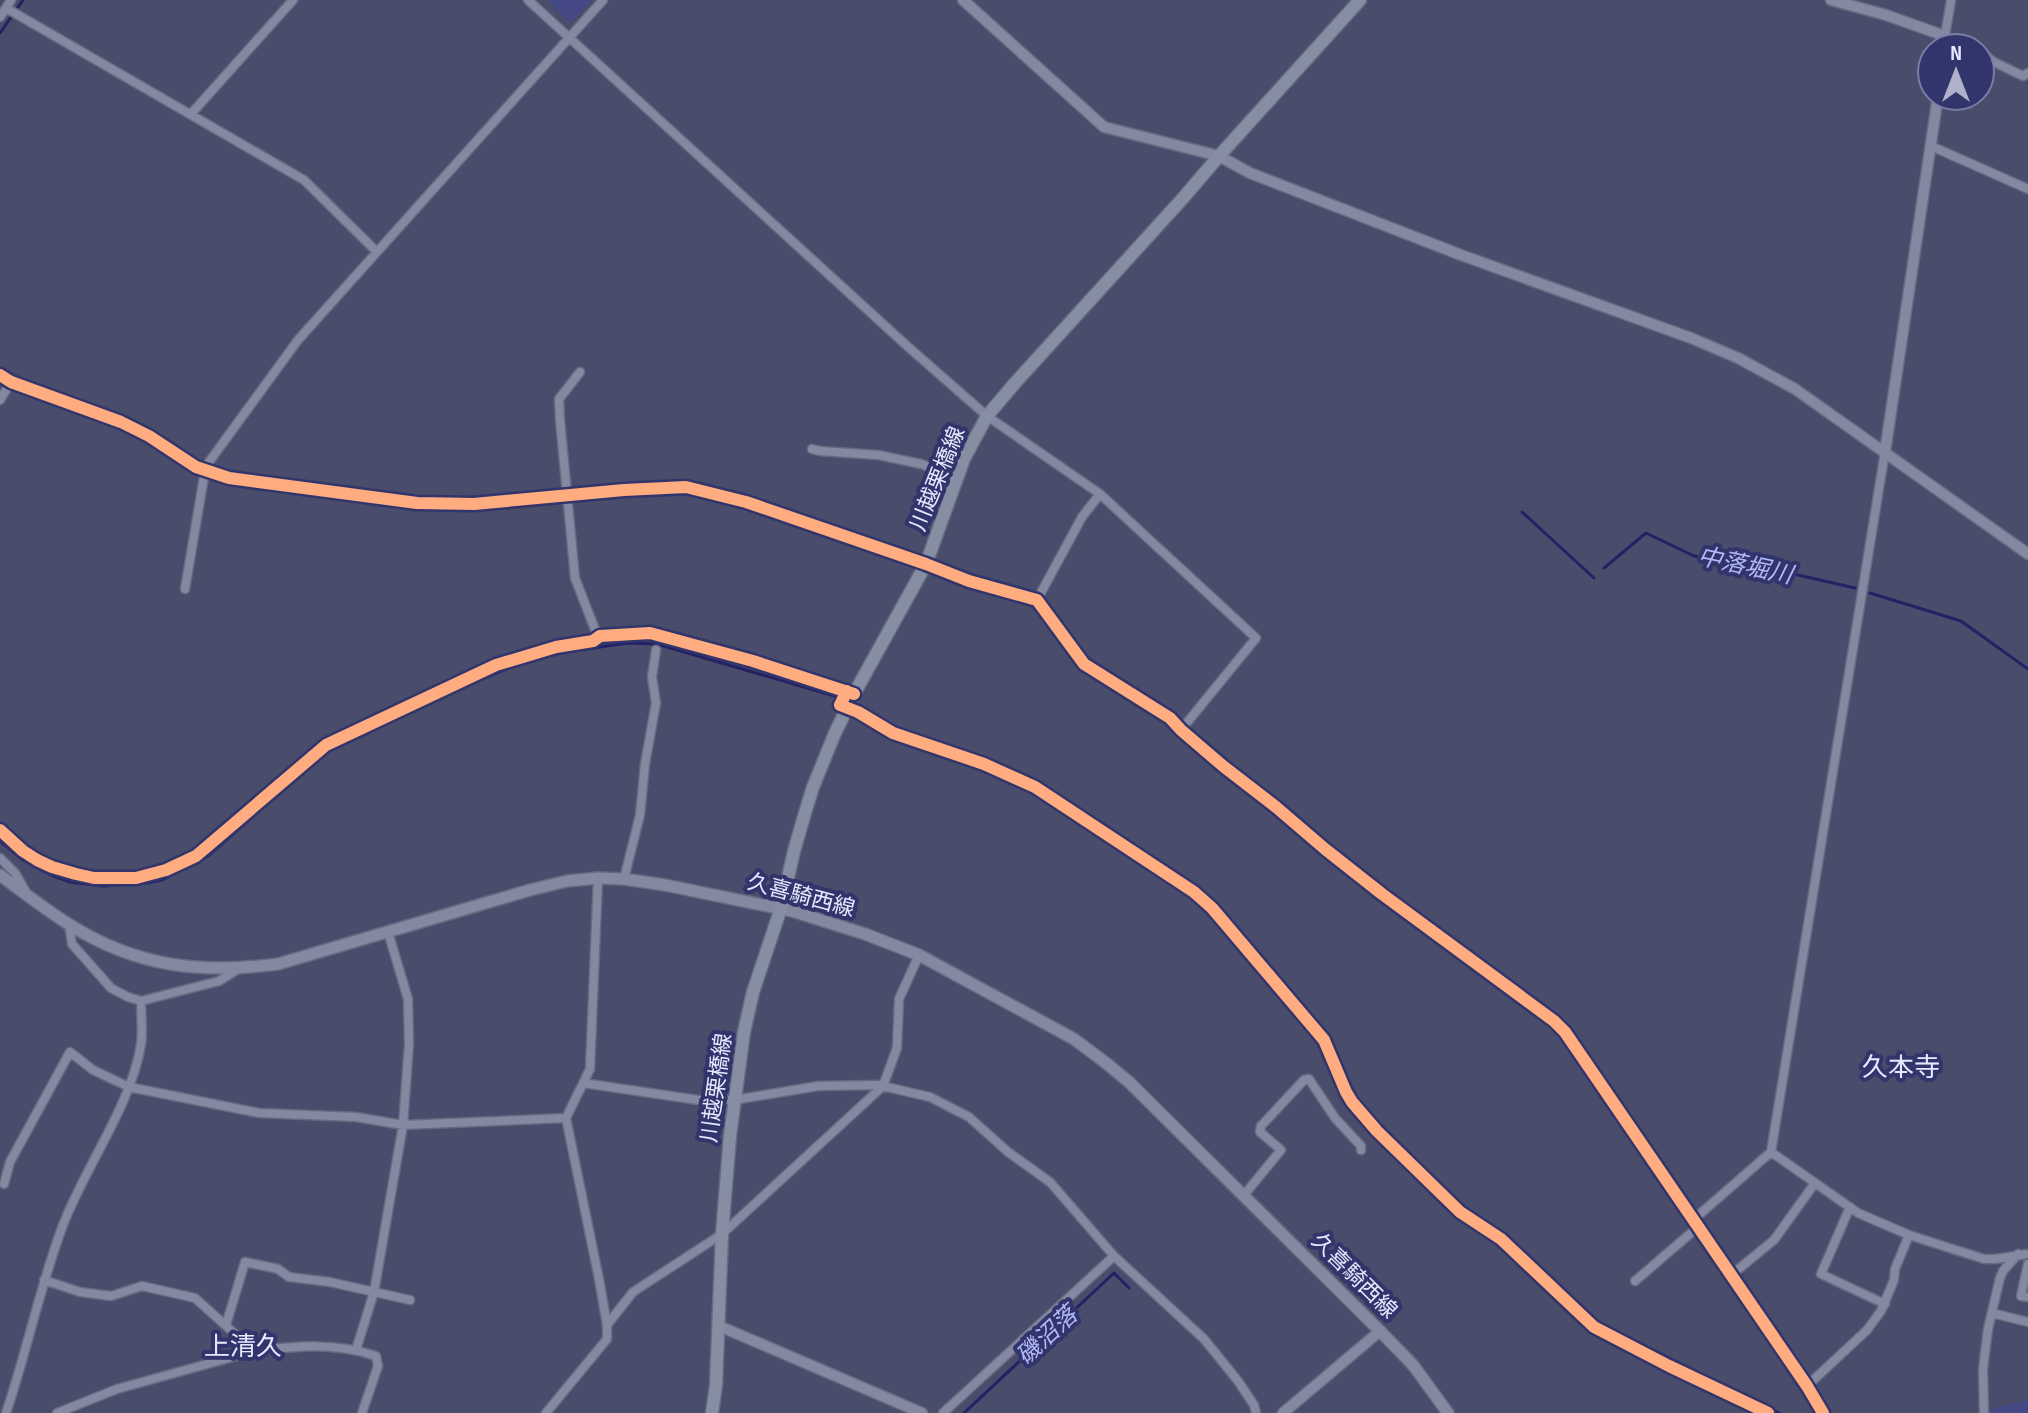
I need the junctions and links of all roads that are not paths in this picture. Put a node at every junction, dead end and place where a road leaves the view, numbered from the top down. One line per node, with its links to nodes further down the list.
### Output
1 (293, 0): 16 (street)
2 (528, 0): 12 (street)
3 (603, 0): 12 (street)
4 (963, 0): 18 (street)
5 (1360, 0): 18 (main road, 川越栗橋線)
6 (1831, 0): 10 (street)
7 (1951, 0): 11 (street)
8 (8, 4): 9 (street); 16 (street)
9 (0, 17)
10 (1923, 32)
11 (1946, 32)
12 (569, 37): 20 (street); 25 (street)
13 (1996, 63): 14 (street)
14 (2028, 73)
15 (1936, 112): 17 (street)
16 (191, 114): 20 (street)
17 (1931, 146): 19 (street); 27 (street)
18 (1219, 156): 25 (main road, 川越栗橋線); 27 (street)
19 (2028, 189)
20 (377, 252): 28 (street)
21 (580, 372): 31 (street)
22 (0, 375): 23 (street)
23 (11, 382): 24 (street); 28 (street)
24 (0, 400)
25 (987, 416): 29 (main road, 川越栗橋線); 30 (street)
26 (812, 449): 29 (street)
27 (1885, 452): 32 (street); 57 (street)
28 (205, 471): 31 (street); 34 (street)
29 (957, 477): 33 (main road, 川越栗橋線)
30 (1100, 494): 35 (street); 38 (street)
31 (568, 496): 33 (street); 37 (street)
32 (2028, 554)
33 (926, 564): 35 (street); 37 (main road, 川越栗橋線)
34 (185, 589)
35 (1037, 600): 38 (street)
36 (656, 650): 42 (street)
37 (854, 694): 44 (main road, 川越栗橋線)
38 (1181, 730): 62 (street)
39 (0, 858): 43 (street)
40 (0, 875): 43 (main road, 久喜騎西線)
41 (598, 878): 42 (main road, 久喜騎西線); 46 (main road, 久喜騎西線); 50 (street)
42 (624, 879): 44 (main road, 久喜騎西線)
43 (28, 894): 45 (main road, 久喜騎西線)
44 (781, 908): 47 (main road, 久喜騎西線); 53 (main road, 川越栗橋線)
45 (69, 924): 48 (main road, 久喜騎西線); 49 (street)
46 (388, 932): 48 (main road, 久喜騎西線); 55 (street)
47 (919, 955): 51 (street); 60 (main road, 久喜騎西線)
48 (239, 969): 49 (street)
49 (141, 1001): 52 (street)
50 (583, 1083): 53 (street); 54 (street)
51 (883, 1086): 53 (street); 63 (street); 66 (street)
52 (129, 1087): 55 (street); 59 (street); 69 (street)
53 (734, 1100): 63 (main road, 川越栗橋線)
54 (566, 1118): 55 (street); 78 (street)
55 (403, 1125): 71 (street)
56 (1361, 1150): 60 (street)
57 (1771, 1152): 58 (street); 62 (street)
58 (1815, 1183): 61 (street); 68 (street)
59 (4, 1184)
60 (1244, 1195): 80 (main road, 久喜騎西線)
61 (1850, 1207): 64 (street); 74 (street)
62 (1695, 1224): 68 (street); 70 (street)
63 (722, 1234): 78 (street); 79 (main road, 川越栗橋線)
64 (1909, 1235): 65 (street); 74 (street)
65 (2023, 1254): 75 (street)
66 (1114, 1256): 90 (street); 91 (street)
67 (2028, 1264): 72 (street)
68 (1730, 1276): 83 (street)
69 (44, 1280): 77 (street); 84 (street)
70 (1635, 1281)
71 (374, 1292): 73 (street); 77 (street); 81 (street)
72 (2028, 1297)
73 (410, 1300)
74 (1885, 1304): 83 (street)
75 (1992, 1313): 76 (street); 95 (street)
76 (2028, 1322)
77 (226, 1325): 82 (street)
78 (607, 1325): 87 (street)
79 (719, 1326): 88 (main road, 川越栗橋線); 89 (street)
80 (1380, 1331): 92 (street); 93 (main road, 久喜騎西線)
81 (356, 1350): 82 (street); 86 (street)
82 (254, 1351): 85 (street)
83 (1807, 1386): 94 (street)
84 (6, 1413)
85 (57, 1413)
86 (362, 1413)
87 (546, 1413)
88 (712, 1413)
89 (922, 1413)
90 (943, 1413)
91 (1256, 1413)
92 (1283, 1413)
93 (1448, 1413)
94 (1823, 1413)
95 (1984, 1413)

